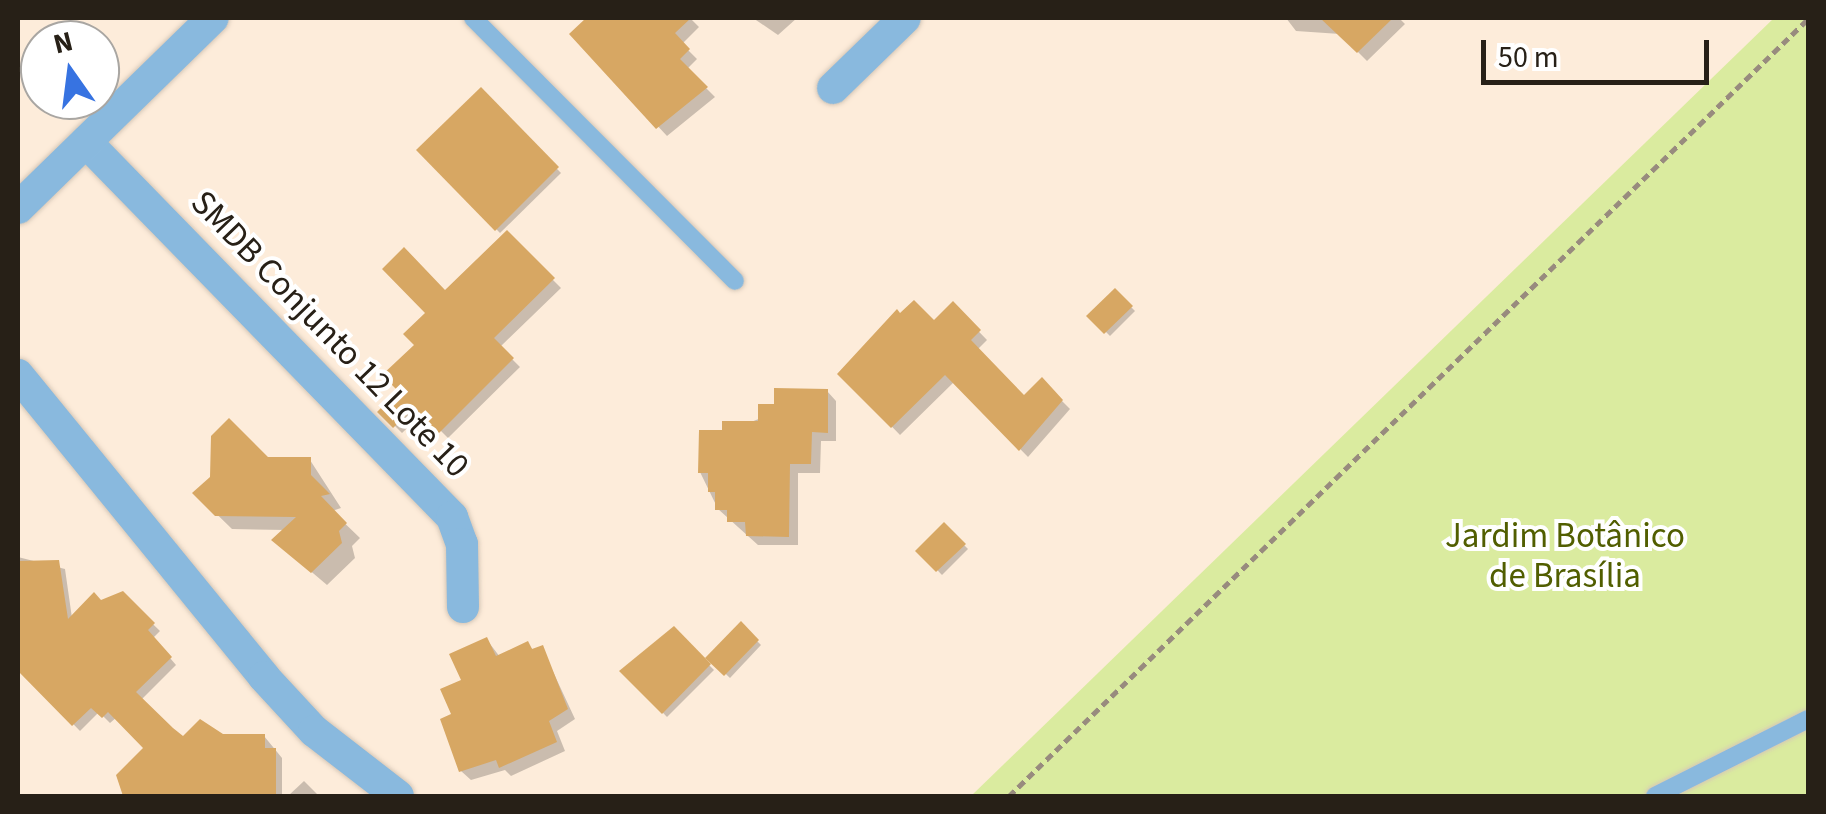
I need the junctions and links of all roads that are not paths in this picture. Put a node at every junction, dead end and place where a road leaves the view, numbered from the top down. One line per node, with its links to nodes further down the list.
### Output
1 (213, 18): 5 (street)
2 (474, 18): 7 (lane)
3 (905, 18): 4 (street)
4 (833, 88)
5 (86, 142): 6 (street); 9 (street, SMDB Conjunto 12 Lote 10)
6 (18, 208)
7 (735, 281)
8 (18, 375): 11 (street)
9 (463, 606)
10 (1808, 719): 12 (lane)
11 (398, 796)
12 (1655, 796)

